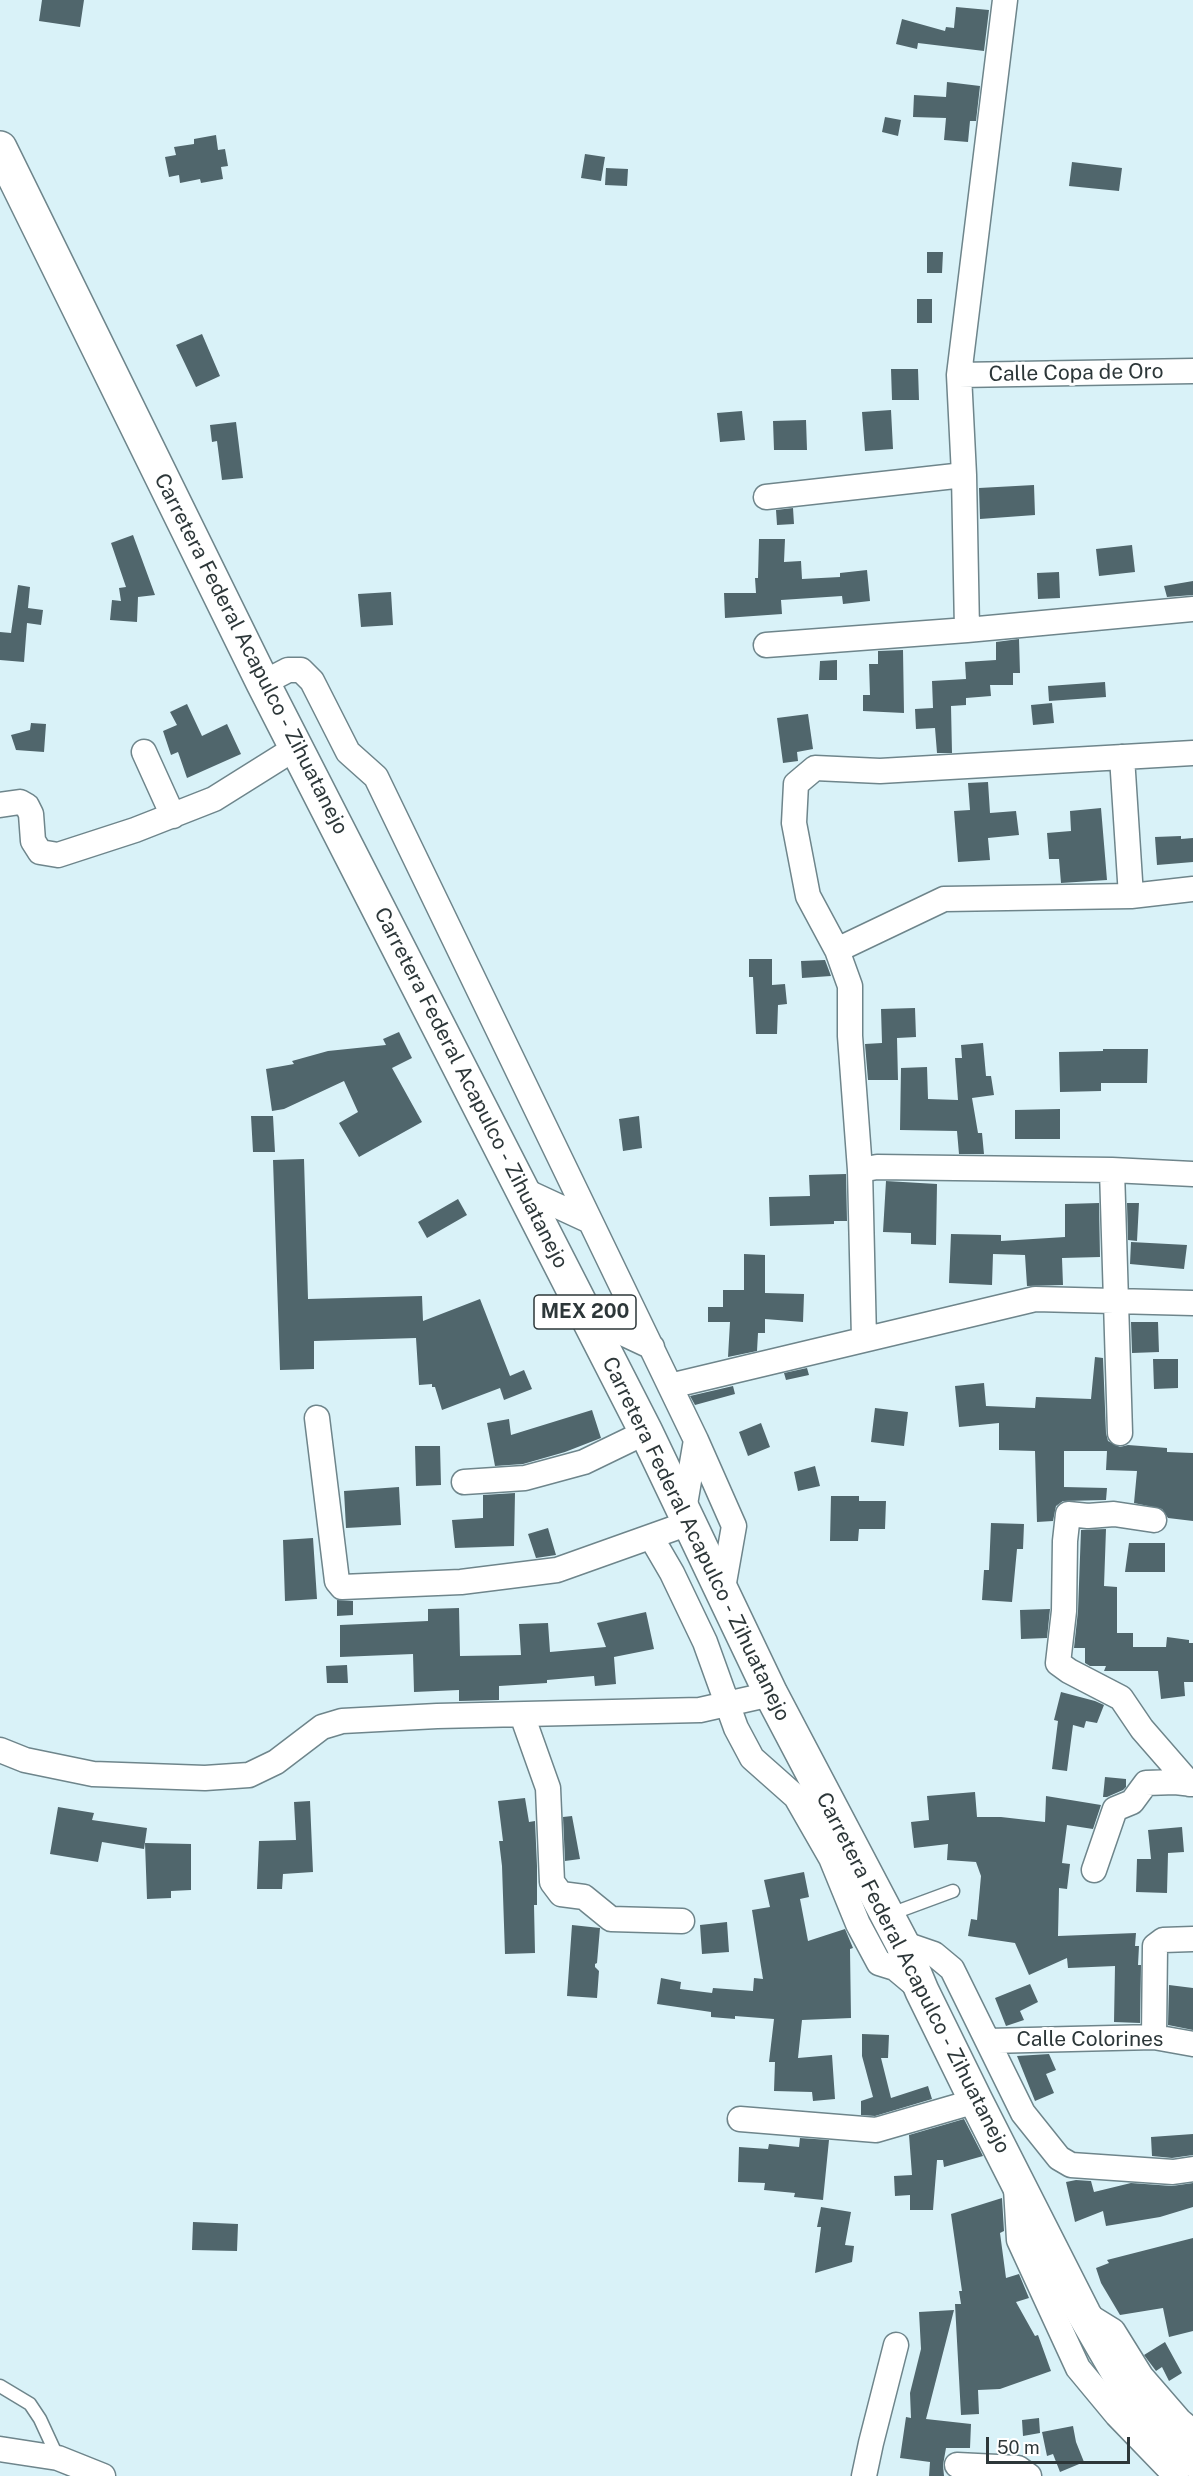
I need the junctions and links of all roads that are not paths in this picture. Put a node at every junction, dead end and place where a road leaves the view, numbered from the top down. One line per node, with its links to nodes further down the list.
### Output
1 (1005, 0): 5 (street)
2 (0, 147): 3 (main road, Carretera Federal Acapulco - Zihuatanejo / MEX 200)
3 (8, 182): 11 (main road, Carretera Federal Acapulco - Zihuatanejo / MEX 200)
4 (1193, 370): 5 (street, Calle Copa de Oro)
5 (958, 375): 6 (street)
6 (964, 475): 7 (street); 9 (street)
7 (766, 497)
8 (1193, 609): 9 (street)
9 (967, 630): 10 (street)
10 (766, 645)
11 (263, 683): 12 (main road, Carretera Federal Acapulco - Zihuatanejo / MEX 200); 25 (street)
12 (297, 747): 17 (street); 24 (main road, Carretera Federal Acapulco - Zihuatanejo / MEX 200)
13 (144, 752): 17 (street)
14 (1193, 753): 15 (street)
15 (1122, 758): 19 (street); 20 (street)
16 (0, 805): 17 (street)
17 (173, 816)
18 (1193, 889): 19 (street)
19 (1131, 896): 20 (street)
20 (837, 950): 21 (street)
21 (860, 1170): 22 (street); 29 (street)
22 (1112, 1170): 23 (street); 26 (street)
23 (1193, 1173)
24 (523, 1190): 25 (street); 28 (main road, Carretera Federal Acapulco - Zihuatanejo / MEX 200)
25 (590, 1221): 30 (street)
26 (1117, 1301): 27 (street); 29 (street); 34 (street)
27 (1193, 1303)
28 (588, 1317): 30 (street); 33 (main road, Carretera Federal Acapulco - Zihuatanejo / MEX 200)
29 (864, 1339): 31 (street)
30 (652, 1347): 31 (street)
31 (670, 1386): 35 (street)
32 (317, 1418): 39 (street)
33 (646, 1432): 36 (street); 37 (main road, Carretera Federal Acapulco - Zihuatanejo / MEX 200)
34 (1120, 1433)
35 (696, 1440): 37 (street); 40 (street)
36 (464, 1482)
37 (687, 1516): 39 (street); 40 (main road, Carretera Federal Acapulco - Zihuatanejo / MEX 200)
38 (1154, 1520): 45 (street)
39 (651, 1537): 42 (street)
40 (722, 1594): 41 (main road, Carretera Federal Acapulco - Zihuatanejo / MEX 200)
41 (771, 1694): 42 (street); 49 (main road, Carretera Federal Acapulco - Zihuatanejo / MEX 200)
42 (726, 1702): 43 (street); 51 (street)
43 (522, 1715): 44 (street); 48 (street)
44 (0, 1750)
45 (1191, 1784): 46 (street)
46 (1094, 1870)
47 (953, 1891): 49 (lane)
48 (682, 1921)
49 (894, 1929): 51 (main road, Carretera Federal Acapulco - Zihuatanejo / MEX 200); 53 (street)
50 (1193, 1939): 52 (street)
51 (922, 1991): 55 (main road, Carretera Federal Acapulco - Zihuatanejo / MEX 200)
52 (1154, 2037): 53 (street, Calle Colorines); 54 (street, Calle Colorines)
53 (988, 2040): 57 (street)
54 (1193, 2044)
55 (976, 2101): 56 (street); 58 (main road, Carretera Federal Acapulco - Zihuatanejo / MEX 200)
56 (740, 2119)
57 (1193, 2169)
58 (1015, 2177): 59 (main road, Carretera Federal Acapulco - Zihuatanejo / MEX 200); 70 (street)
59 (1084, 2314): 62 (street); 65 (main road, Carretera Federal Acapulco - Zihuatanejo / MEX 200)
60 (896, 2345): 68 (street)
61 (0, 2386): 64 (lane)
62 (1193, 2432)
63 (0, 2450): 64 (street)
64 (58, 2458): 67 (street)
65 (1193, 2460)
66 (957, 2465): 69 (street)
67 (103, 2476)
68 (864, 2476)
69 (1029, 2476)
70 (1176, 2476)

